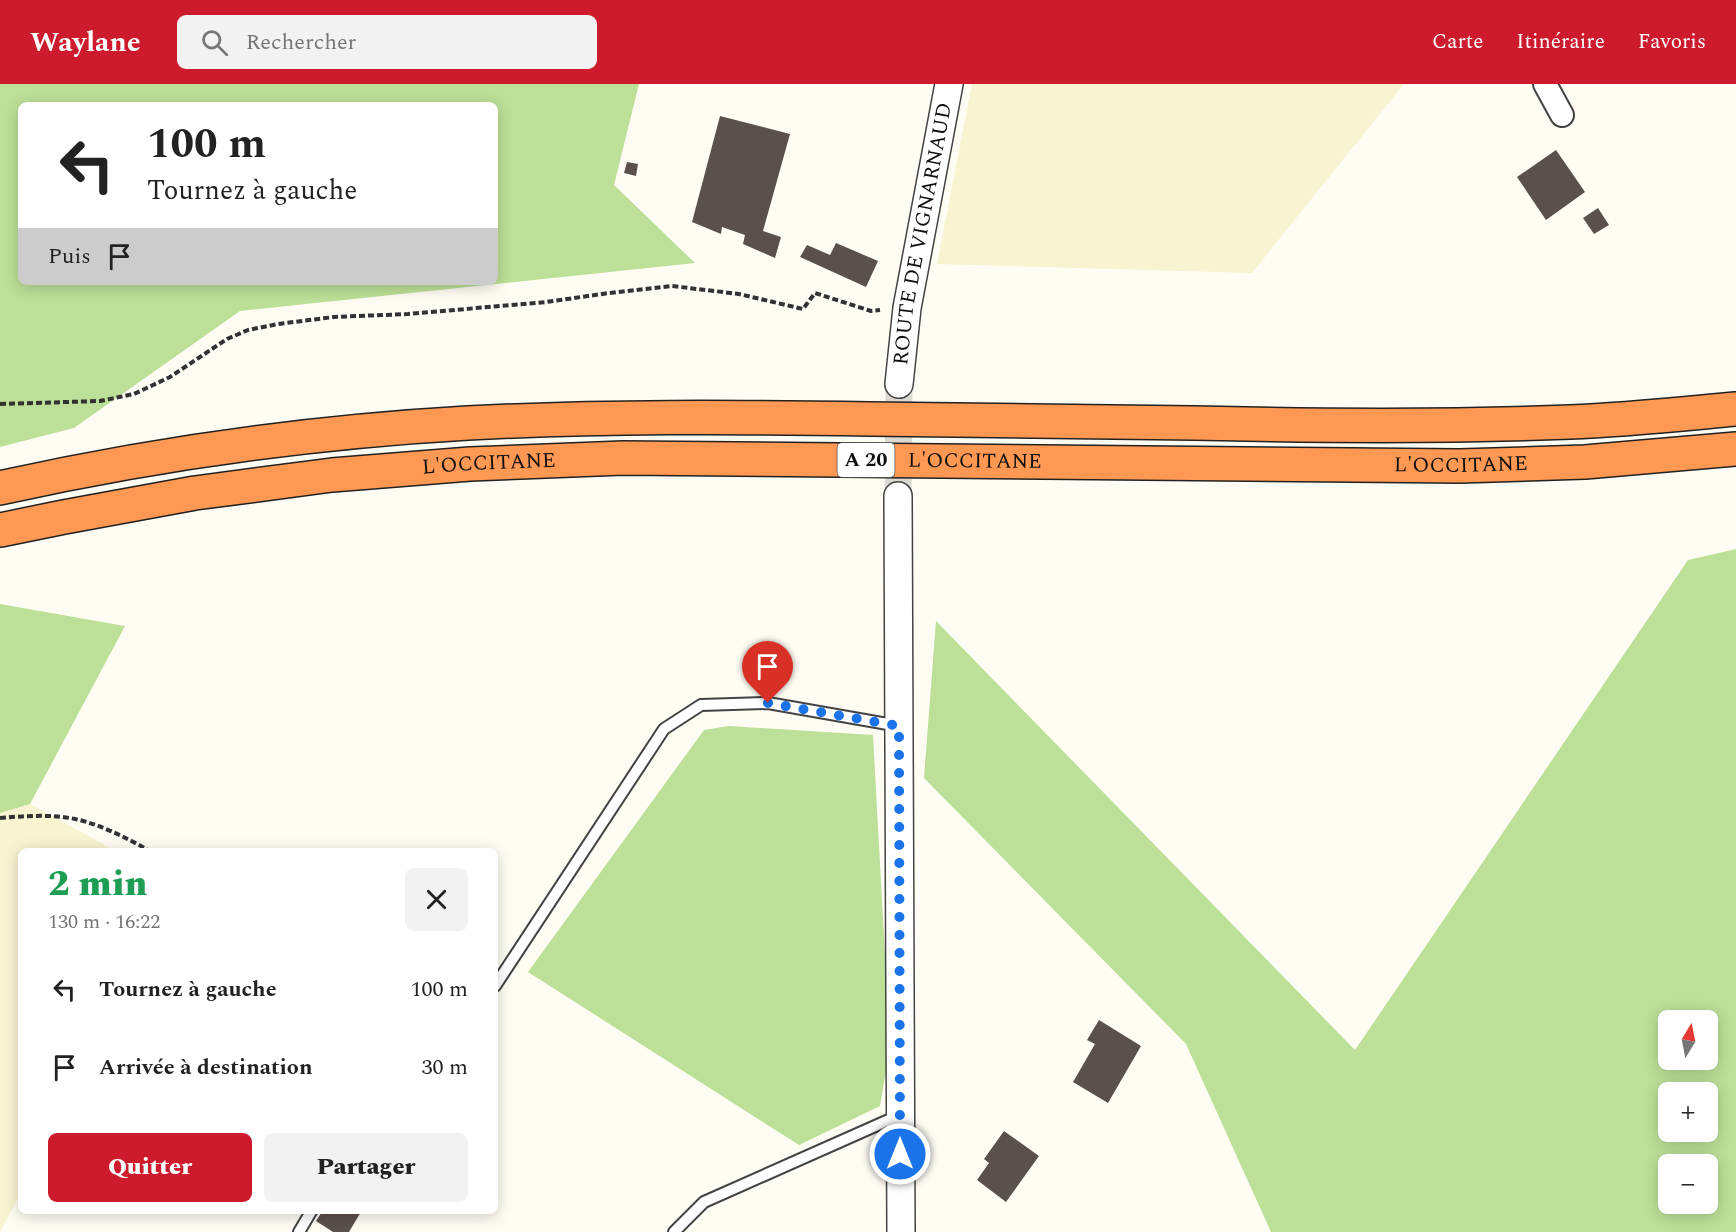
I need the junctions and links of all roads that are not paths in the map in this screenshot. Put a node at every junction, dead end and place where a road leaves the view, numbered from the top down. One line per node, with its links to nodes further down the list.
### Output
1 (949, 84): 4 (street, ROUTE DE VIGNARNAUD)
2 (1545, 84): 3 (street)
3 (1562, 115)
4 (900, 384)
5 (1736, 409): 7 (highway, L'OCCITANE / A 20)
6 (1736, 449): 9 (highway, L'OCCITANE / A 20)
7 (0, 488)
8 (898, 496): 10 (street)
9 (0, 531)
10 (899, 726): 11 (lane); 12 (street)
11 (498, 981)
12 (900, 1115): 15 (lane); 16 (street)
13 (310, 1214): 14 (lane)
14 (299, 1232)
15 (674, 1232)
16 (901, 1232)

